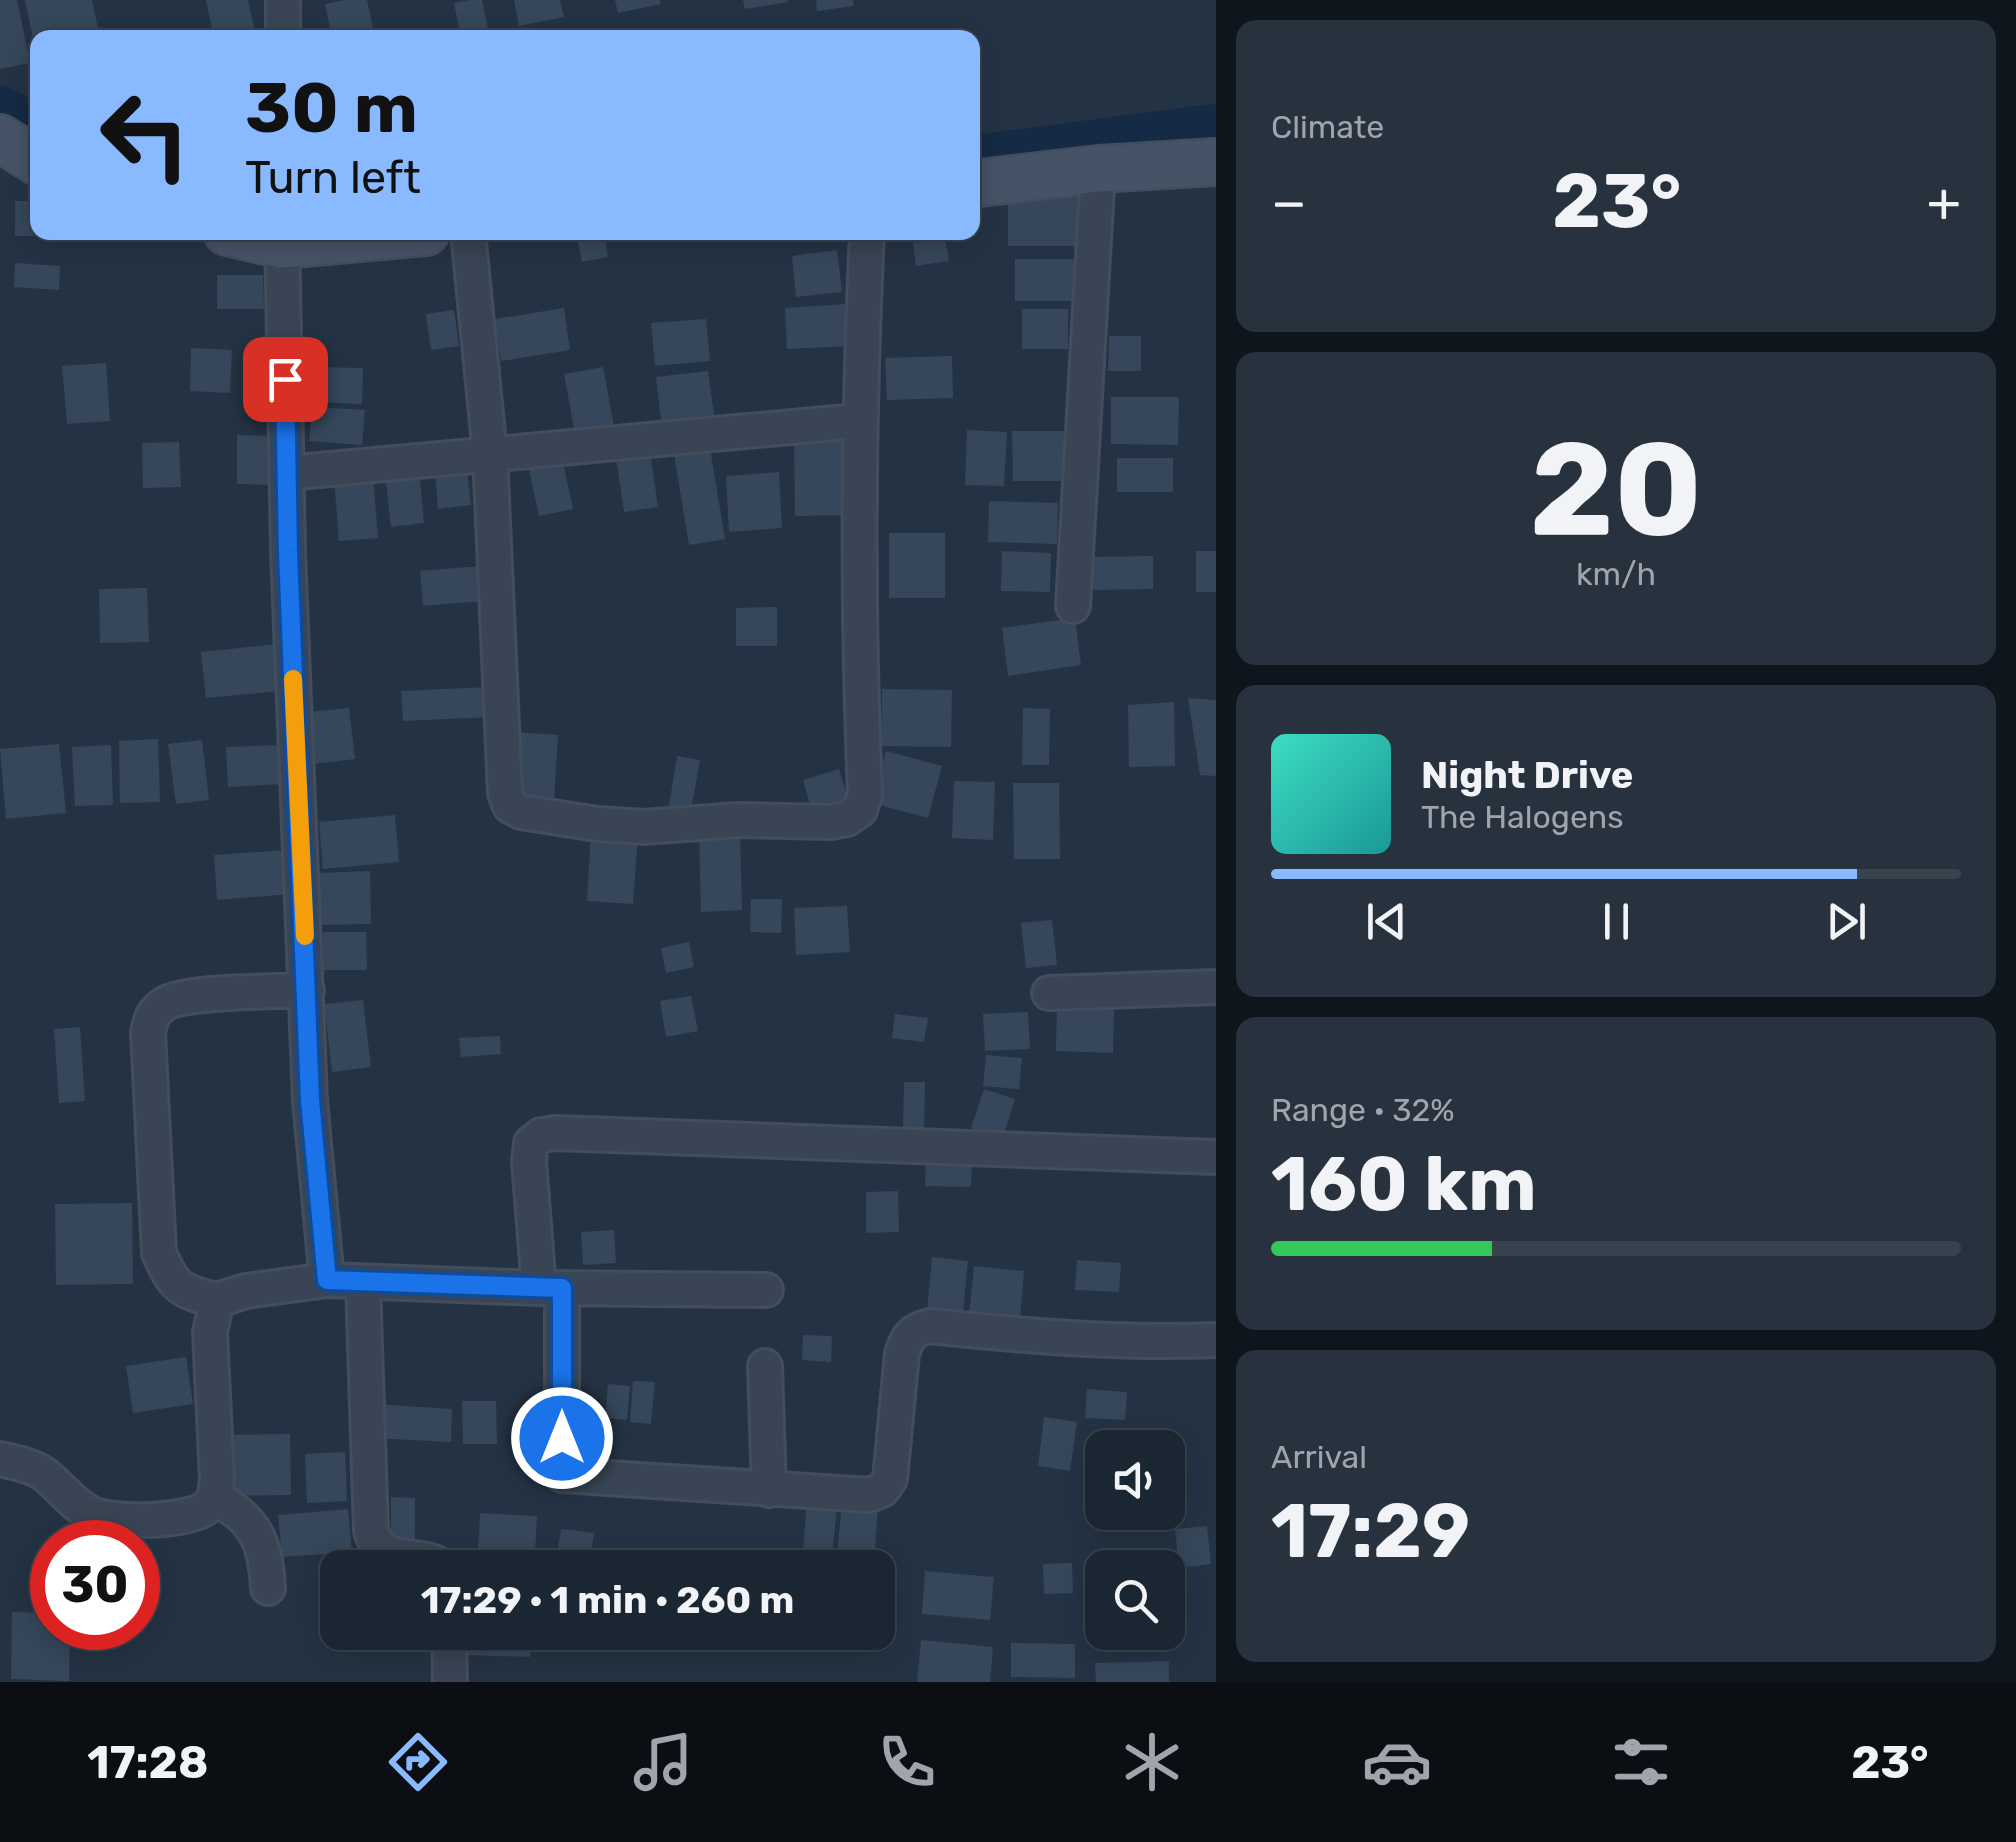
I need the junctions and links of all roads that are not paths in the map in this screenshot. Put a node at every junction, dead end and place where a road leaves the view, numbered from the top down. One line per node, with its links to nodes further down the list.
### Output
1 (283, 0): 2 (street)
2 (283, 30)
3 (0, 138): 4 (street)
4 (30, 157)
5 (1216, 162): 6 (street)
6 (1098, 169): 7 (street); 14 (street)
7 (980, 183)
8 (282, 240): 13 (street)
9 (469, 240): 12 (street)
10 (867, 240): 11 (street)
11 (858, 421): 12 (street); 12 (street)
12 (490, 454): 13 (street)
13 (286, 473): 16 (street)
14 (1073, 606)
15 (1216, 987): 17 (street)
16 (307, 990): 19 (street); 23 (street)
17 (1049, 993)
18 (1216, 1156): 21 (street)
19 (327, 1280): 20 (street); 23 (street)
20 (364, 1283): 21 (street); 29 (street)
21 (551, 1288): 22 (street); 27 (street)
22 (766, 1290)
23 (217, 1300): 28 (street)
24 (1216, 1340): 27 (street)
25 (765, 1366): 27 (street)
26 (0, 1459): 28 (street)
27 (769, 1490)
28 (214, 1498): 30 (street)
29 (382, 1550)
30 (268, 1588)
31 (449, 1650): 32 (street)
32 (450, 1682)

